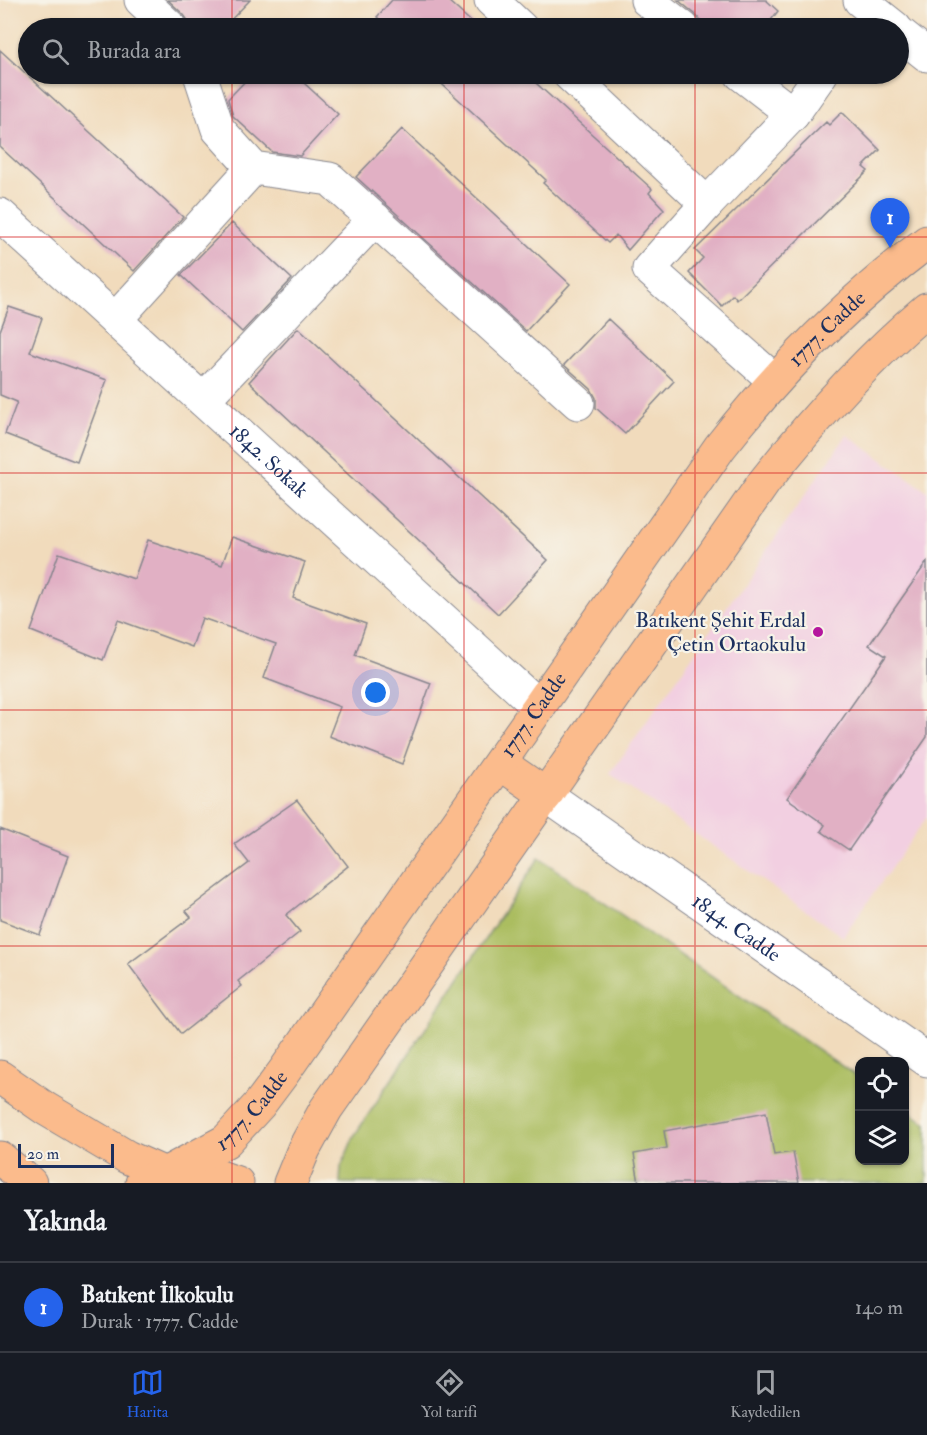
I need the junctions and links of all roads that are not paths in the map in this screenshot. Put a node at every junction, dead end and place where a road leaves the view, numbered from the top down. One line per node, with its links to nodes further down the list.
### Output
1 (141, 0): 4 (street)
2 (491, 0): 5 (street)
3 (647, 0): 6 (street)
4 (160, 18)
5 (511, 18)
6 (670, 18)
7 (909, 41): 8 (street)
8 (927, 55)
9 (203, 84): 14 (street)
10 (580, 84): 15 (street)
11 (754, 84): 13 (street)
12 (814, 84): 13 (street)
13 (793, 114): 15 (street)
14 (253, 168): 17 (street); 20 (street)
15 (706, 204): 21 (street)
16 (0, 216): 20 (street, 1842. Sokak)
17 (375, 219): 22 (street); 23 (street)
18 (927, 242): 21 (main road, 1777. Cadde)
19 (927, 309): 26 (main road)
20 (115, 320): 22 (street, 1842. Sokak)
21 (775, 381): 24 (main road, 1777. Cadde)
22 (202, 400): 24 (street, 1842. Sokak)
23 (578, 403)
24 (539, 706): 25 (main road, 1777. Cadde)
25 (500, 763): 26 (main road); 30 (main road, 1777. Cadde)
26 (546, 795): 27 (street, 1844. Cadde); 33 (main road)
27 (927, 1060)
28 (0, 1077): 30 (main road)
29 (0, 1158): 31 (main road)
30 (154, 1179): 32 (main road)
31 (30, 1183)
32 (237, 1183)
33 (290, 1183)

